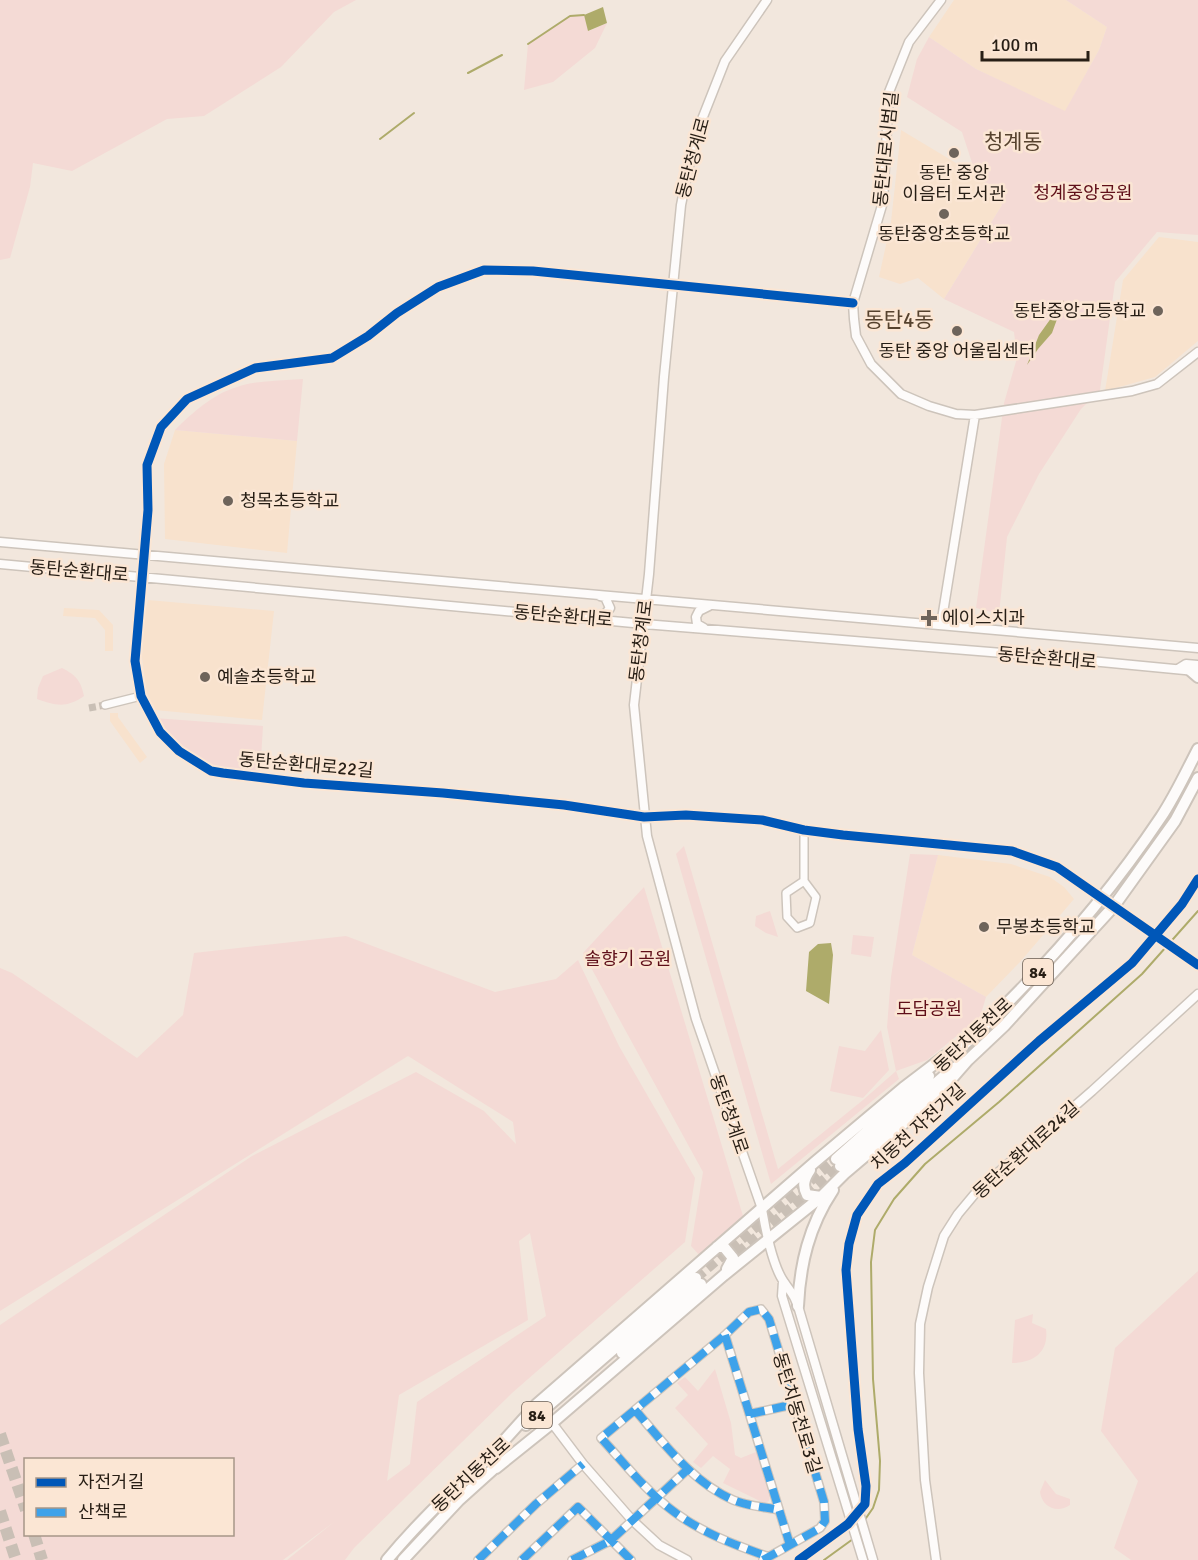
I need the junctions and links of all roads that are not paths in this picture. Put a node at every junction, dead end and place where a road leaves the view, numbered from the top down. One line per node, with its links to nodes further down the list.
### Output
1 (767, 0): 3 (street, 동탄청계로)
2 (941, 0): 4 (street, 동탄대로시범길)
3 (672, 285): 4 (street, 동탄순환대로22길); 8 (street, 동탄순환대로22길); 12 (street, 동탄청계로)
4 (854, 303): 6 (street, 동탄대로시범길)
5 (1198, 352): 6 (street, 동탄대로시범길)
6 (975, 416): 16 (street)
7 (0, 543): 8 (street, 동탄순환대로)
8 (144, 555): 10 (street, 동탄순환대로22길); 11 (street, 동탄순환대로)
9 (0, 564): 10 (street, 동탄순환대로)
10 (142, 577): 14 (street, 동탄순환대로); 20 (street, 동탄순환대로22길)
11 (597, 595): 12 (street, 동탄순환대로); 14 (street)
12 (647, 600): 13 (street, 동탄순환대로); 15 (street, 동탄청계로)
13 (712, 605): 16 (street, 동탄순환대로); 17 (street)
14 (596, 620): 15 (street, 동탄순환대로)
15 (644, 624): 17 (street, 동탄순환대로); 24 (street, 동탄청계로)
16 (941, 625): 18 (street, 동탄순환대로)
17 (708, 629): 19 (street, 동탄순환대로)
18 (1198, 648)
19 (1196, 671)
20 (141, 696): 21 (street); 24 (street, 동탄순환대로22길)
21 (105, 705)
22 (1198, 749): 27 (main road, 동탄치동천로 / 84)
23 (1198, 778): 28 (main road, 동탄치동천로 / 84)
24 (644, 817): 25 (street, 동탄순환대로22길); 35 (street, 동탄청계로)
25 (804, 830): 26 (street); 27 (street, 동탄순환대로22길)
26 (804, 880): 26 (street)
27 (1102, 898): 28 (street, 동탄순환대로22길); 31 (main road, 동탄치동천로 / 84)
28 (1114, 906): 29 (street); 33 (main road, 동탄치동천로 / 84)
29 (1197, 964)
30 (1198, 994): 66 (street, 동탄순환대로24길)
31 (958, 1050): 32 (main road); 33 (main road, 동탄치동천로 / 84)
32 (815, 1162): 34 (main road); 35 (main road)
33 (840, 1166): 34 (main road); 40 (main road)
34 (820, 1197): 36 (main road)
35 (762, 1209): 36 (street, 동탄청계로); 37 (main road)
36 (768, 1240): 38 (main road); 39 (street, 동탄청계로)
37 (717, 1247): 38 (main road); 46 (main road)
38 (724, 1275): 45 (main road)
39 (783, 1281): 40 (street, 동탄청계로); 50 (street, 동탄청계로)
40 (798, 1306): 50 (street, 동탄청계로)
41 (725, 1335): 42 (street, 동탄치동천로3길); 43 (street, 동탄치동천로3길); 44 (street)
42 (795, 1404): 44 (street); 55 (street, 동탄치동천로3길)
43 (635, 1410): 49 (street); 51 (street, 동탄치동천로3길)
44 (750, 1414): 52 (street)
45 (552, 1423): 47 (street); 48 (main road)
46 (491, 1455): 48 (main road, 동탄치동천로 / 84); 57 (main road, 동탄치동천로 / 84)
47 (583, 1464): 53 (street); 59 (street)
48 (496, 1468): 58 (main road, 동탄치동천로 / 84)
49 (688, 1469): 51 (street); 52 (street)
50 (847, 1491): 64 (street, 동탄청계로); 65 (street, 동탄청계로)
51 (657, 1498): 53 (street); 56 (street, 동탄치동천로3길)
52 (779, 1510): 55 (street)
53 (633, 1520): 54 (street); 63 (street)
54 (610, 1541): 60 (street); 61 (street); 62 (street)
55 (790, 1545): 56 (street, 동탄치동천로3길)
56 (766, 1558)
57 (387, 1560)
58 (403, 1560)
59 (478, 1560)
60 (522, 1560)
61 (572, 1560)
62 (631, 1560)
63 (687, 1560)
64 (863, 1560)
65 (873, 1560)
66 (936, 1560)

